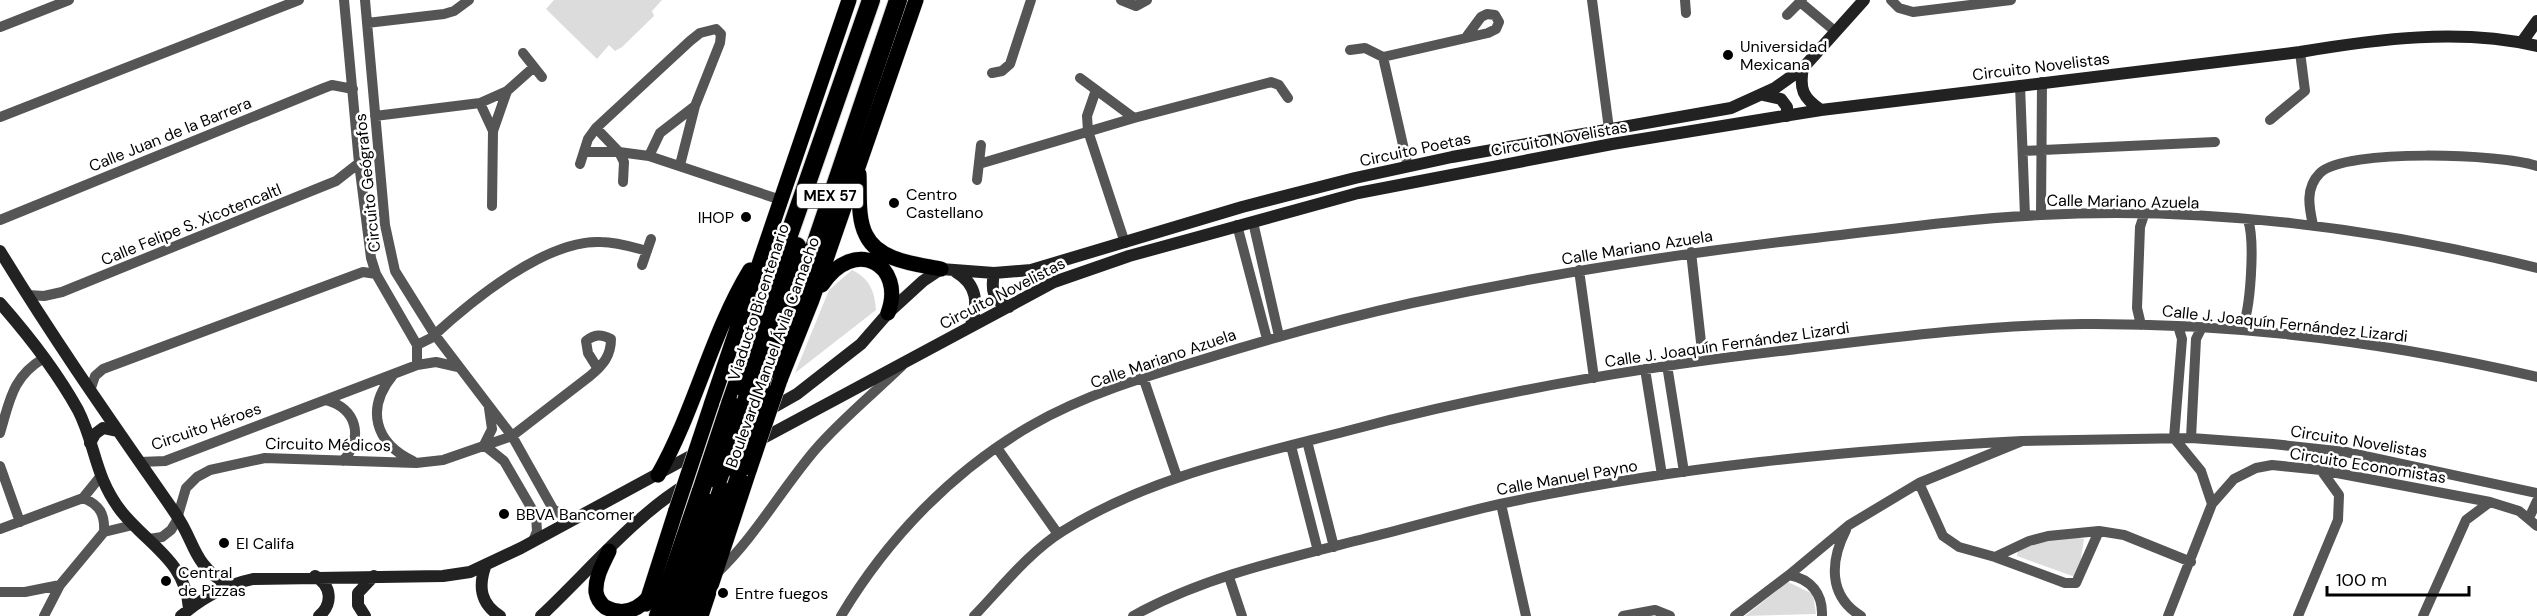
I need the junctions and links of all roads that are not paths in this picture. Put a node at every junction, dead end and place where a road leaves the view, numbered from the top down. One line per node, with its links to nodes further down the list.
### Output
1 (69, 0): 25 (street)
2 (299, 0): 52 (street)
3 (345, 0): 42 (street)
4 (365, 0): 24 (street, Circuito Geógrafos)
5 (469, 0): 24 (street)
6 (849, 0): 75 (main road, Boulevard Manuel Ávila Camacho)
7 (864, 0): 39 (highway)
8 (871, 0): 39 (highway, Boulevard Manuel Ávila Camacho / MEX 57)
9 (881, 0): 125 (highway, Viaducto Bicentenario)
10 (898, 0): 143 (highway, Boulevard Manuel Ávila Camacho / MEX 57, bridge)
11 (916, 0): 72 (main road, Boulevard Manuel Ávila Camacho)
12 (1031, 0): 36 (street)
13 (1121, 0): 14 (street)
14 (1147, 0)
15 (1592, 0): 56 (street)
16 (1685, 0): 21 (street)
17 (1864, 0): 26 (main road, Circuito Poetas)
18 (1891, 0): 19 (street)
19 (2011, 0)
20 (1801, 1): 22 (street); 26 (street)
21 (1686, 13)
22 (1787, 15)
23 (2537, 21): 28 (main road)
24 (367, 23): 50 (street, Circuito Geógrafos)
25 (0, 27)
26 (1836, 32): 35 (main road, Circuito Poetas)
27 (1467, 36): 27 (street); 33 (street)
28 (2522, 42): 29 (main road, Circuito Novelistas); 31 (main road, Circuito Novelistas)
29 (2537, 46)
30 (1350, 50): 33 (street)
31 (2300, 52): 40 (main road, Circuito Novelistas); 54 (street)
32 (523, 53): 34 (street)
33 (1379, 54): 70 (street)
34 (534, 67): 37 (street); 44 (street)
35 (1803, 68): 45 (main road, Circuito Poetas); 49 (main road)
36 (992, 73)
37 (542, 77)
38 (1080, 78): 43 (street)
39 (841, 81): 125 (highway, Boulevard Manuel Ávila Camacho / MEX 57)
40 (2042, 82): 41 (main road, Circuito Novelistas); 61 (street)
41 (2020, 85): 49 (main road, Circuito Novelistas); 64 (street)
42 (353, 88): 66 (street); 80 (street, Calle Juan de la Barrera)
43 (1095, 90): 53 (street); 58 (street)
44 (507, 92): 47 (street); 57 (street)
45 (1762, 95): 51 (main road); 56 (main road, Circuito Poetas)
46 (1288, 98): 53 (street)
47 (480, 103): 50 (street); 57 (street)
48 (695, 106): 55 (street); 65 (street); 69 (street)
49 (1821, 110): 51 (main road, Circuito Novelistas)
50 (375, 116): 107 (street, Circuito Geógrafos)
51 (1787, 116): 82 (main road, Circuito Novelistas)
52 (0, 117)
53 (1134, 118): 58 (street)
54 (2270, 120)
55 (596, 128): 62 (street); 63 (street)
56 (1609, 129): 70 (main road, Circuito Poetas)
57 (493, 131): 76 (street)
58 (1088, 131): 68 (street); 86 (street)
59 (2215, 142): 61 (street)
60 (981, 146): 68 (street)
61 (2042, 150): 64 (street); 77 (street)
62 (584, 152): 63 (street); 67 (street)
63 (619, 152): 65 (street); 74 (street)
64 (2023, 152): 79 (street)
65 (649, 156): 69 (street)
66 (359, 163): 96 (street); 97 (street, Calle Felipe S. Xicotencaltl)
67 (580, 164)
68 (979, 164): 73 (street)
69 (680, 165): 75 (street)
70 (1408, 166): 86 (main road, Circuito Poetas)
71 (2537, 166): 84 (street)
72 (858, 167): 93 (main road); 98 (main road, Boulevard Manuel Ávila Camacho)
73 (977, 180)
74 (623, 182)
75 (781, 200): 87 (main road, Boulevard Manuel Ávila Camacho)
76 (492, 206)
77 (2042, 215): 78 (street, Calle Mariano Azuela); 79 (street, Calle Mariano Azuela)
78 (2144, 215): 81 (street, Calle Mariano Azuela); 103 (street)
79 (2025, 216): 89 (street, Calle Mariano Azuela)
80 (0, 219)
81 (2248, 220): 84 (street, Calle Mariano Azuela); 106 (street)
82 (1253, 222): 83 (main road, Circuito Novelistas); 108 (street)
83 (1237, 225): 100 (main road, Circuito Novelistas); 109 (street)
84 (2313, 225): 92 (street, Calle Mariano Azuela)
85 (651, 239): 88 (street)
86 (1125, 243): 95 (main road, Circuito Poetas)
87 (766, 244): 125 (main road, Boulevard Manuel Ávila Camacho); 145 (main road)
88 (647, 251): 91 (street); 107 (street)
89 (1691, 252): 94 (street, Calle Mariano Azuela); 113 (street)
90 (1, 253): 97 (main road, Circuito Héroes)
91 (642, 265)
92 (2537, 268)
93 (948, 270): 95 (main road, Circuito Poetas); 101 (main road); 102 (main road)
94 (1579, 270): 108 (street, Calle Mariano Azuela); 122 (street)
95 (994, 273): 100 (main road)
96 (376, 274): 110 (street); 123 (street)
97 (28, 295): 123 (main road, Circuito Héroes)
98 (812, 300): 101 (main road); 143 (main road, Boulevard Manuel Ávila Camacho, bridge)
99 (0, 303): 111 (main road)
100 (1009, 307): 102 (main road, Circuito Novelistas)
101 (888, 313): 145 (main road)
102 (971, 325): 112 (main road, Circuito Novelistas)
103 (2141, 325): 104 (street, Calle J. Joaquín Fernández Lizardi); 113 (street, Calle J. Joaquín Fernández Lizardi)
104 (2178, 326): 105 (street, Calle J. Joaquín Fernández Lizardi); 130 (street)
105 (2202, 327): 106 (street, Calle J. Joaquín Fernández Lizardi); 131 (street)
106 (2241, 330): 121 (street, Calle J. Joaquín Fernández Lizardi)
107 (435, 335): 110 (street); 116 (street, Circuito Geógrafos)
108 (1279, 336): 109 (street, Calle Mariano Azuela)
109 (1267, 339): 120 (street, Calle Mariano Azuela)
110 (417, 345): 114 (street)
111 (44, 358): 128 (street); 134 (main road)
112 (908, 360): 169 (main road); 177 (street, Circuito Novelistas)
113 (1703, 360): 115 (street, Calle J. Joaquín Fernández Lizardi)
114 (417, 365): 116 (street, Circuito Héroes); 119 (street, Circuito Héroes)
115 (1667, 365): 118 (street, Calle J. Joaquín Fernández Lizardi); 144 (street)
116 (458, 367): 126 (street, Circuito Geógrafos)
117 (598, 369): 117 (street); 129 (street)
118 (1645, 369): 122 (street, Calle J. Joaquín Fernández Lizardi); 146 (street)
119 (394, 373): 124 (street, Circuito Héroes); 140 (street)
120 (1143, 377): 137 (street, Calle Mariano Azuela); 148 (street)
121 (2537, 377)
122 (1594, 378): 132 (street, Calle J. Joaquín Fernández Lizardi)
123 (91, 388): 127 (main road, Circuito Héroes)
124 (326, 400): 138 (street); 139 (street, Circuito Héroes)
125 (729, 402): 182 (main road, Boulevard Manuel Ávila Camacho, bridge); 190 (highway, Boulevard Manuel Ávila Camacho / MEX 57, bridge); 191 (highway, Viaducto Bicentenario, bridge)
126 (489, 405): 129 (street, Circuito Geógrafos); 135 (street)
127 (117, 431): 134 (main road); 139 (main road, Circuito Héroes)
128 (0, 434)
129 (512, 436): 135 (street, Circuito Médicos); 157 (street, Circuito Geógrafos)
130 (2174, 438): 131 (street, Circuito Novelistas); 133 (street, Circuito Novelistas); 155 (street)
131 (2191, 438): 150 (street, Circuito Novelistas)
132 (1307, 441): 136 (street, Calle J. Joaquín Fernández Lizardi); 168 (street)
133 (2022, 441): 144 (street, Calle Manuel Payno); 149 (street, Circuito Novelistas)
134 (90, 444): 147 (main road)
135 (484, 445): 140 (street, Circuito Médicos); 167 (street)
136 (1291, 446): 148 (street, Calle J. Joaquín Fernández Lizardi); 170 (street)
137 (997, 448): 165 (street); 194 (street, Calle Mariano Azuela)
138 (343, 461): 140 (street, Circuito Médicos); 156 (street, Circuito Médicos)
139 (140, 462): 156 (main road)
140 (416, 463)
141 (0, 466): 158 (street)
142 (2321, 470): 152 (street, Circuito Economistas); 155 (street, Circuito Economistas); 205 (street)
143 (744, 471): 177 (main road, Boulevard Manuel Ávila Camacho); 192 (highway, Boulevard Manuel Ávila Camacho / MEX 57)
144 (1684, 472): 146 (street, Calle Manuel Payno)
145 (658, 475): 157 (main road)
146 (1662, 475): 154 (street, Calle Manuel Payno)
147 (100, 477): 151 (street); 160 (main road)
148 (1177, 477): 165 (street, Calle J. Joaquín Fernández Lizardi)
149 (1918, 483): 161 (street, Circuito Novelistas); 171 (street)
150 (2537, 493)
151 (83, 498): 158 (street); 164 (street)
152 (2490, 501): 159 (street, Circuito Economistas); 206 (street)
153 (2537, 501): 159 (street)
154 (1501, 504): 168 (street, Calle Manuel Payno); 198 (street)
155 (2212, 504): 172 (street, Circuito Economistas)
156 (178, 516): 166 (street); 180 (main road)
157 (571, 521): 167 (main road)
158 (20, 522): 162 (street)
159 (2533, 522)
160 (133, 525): 164 (street); 166 (main road)
161 (1849, 525): 174 (street, Circuito Novelistas); 203 (street)
162 (0, 529)
163 (2099, 531): 171 (street); 171 (street); 172 (street)
164 (104, 532): 179 (street)
165 (1058, 534): 195 (street, Calle J. Joaquín Fernández Lizardi)
166 (149, 539): 183 (main road)
167 (533, 541): 173 (main road)
168 (1334, 547): 170 (street, Calle Manuel Payno)
169 (609, 551): 182 (main road); 188 (main road)
170 (1318, 551): 178 (street, Calle Manuel Payno)
171 (1995, 557)
172 (2191, 562): 204 (street, Circuito Economistas)
173 (485, 567): 176 (main road); 187 (main road)
174 (1789, 575): 201 (street, Circuito Novelistas); 202 (street)
175 (315, 576): 176 (main road); 180 (main road); 185 (main road)
176 (374, 576): 186 (main road)
177 (712, 577): 193 (main road, Boulevard Manuel Ávila Camacho)
178 (1229, 577): 196 (street, Calle Manuel Payno); 197 (street)
179 (60, 585): 181 (street); 184 (street)
180 (228, 586): 183 (main road)
181 (0, 592)
182 (649, 597): 189 (main road, Boulevard Manuel Ávila Camacho)
183 (185, 613)
184 (44, 616)
185 (319, 616)
186 (365, 616)
187 (500, 616)
188 (542, 616)
189 (642, 616)
190 (658, 616)
191 (674, 616)
192 (689, 616)
193 (702, 616)
194 (841, 616)
195 (974, 616)
196 (1133, 616)
197 (1242, 616)
198 (1526, 616)
199 (1623, 616): 200 (street)
200 (1670, 616)
201 (1735, 616)
202 (1822, 616)
203 (1861, 616)
204 (2168, 616)
205 (2298, 616)
206 (2423, 616)

